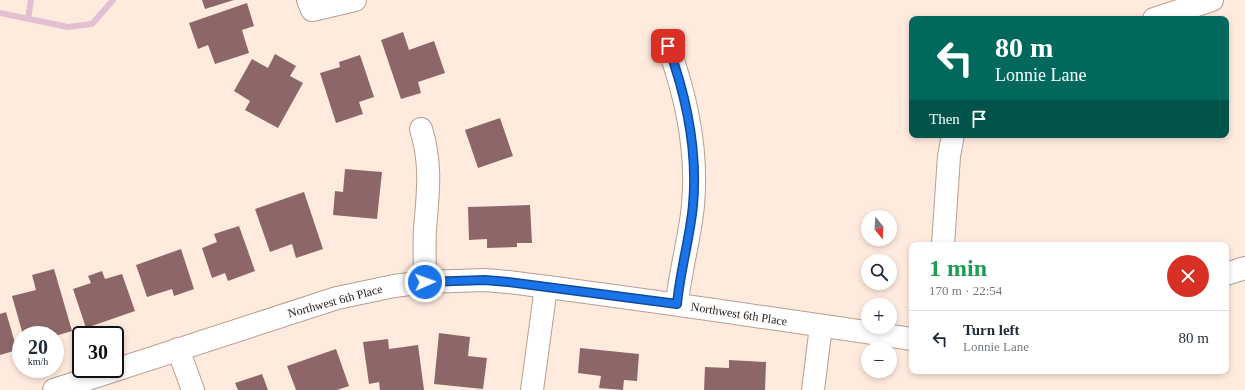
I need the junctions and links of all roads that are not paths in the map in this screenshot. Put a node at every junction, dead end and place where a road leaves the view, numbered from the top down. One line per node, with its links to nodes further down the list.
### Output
1 (355, 0): 3 (street)
2 (1212, 0): 4 (street)
3 (310, 5)
4 (1163, 16)
5 (668, 46): 13 (street)
6 (421, 129): 11 (street)
7 (952, 138): 8 (street)
8 (943, 242)
9 (1245, 268): 10 (street)
10 (1229, 273)
11 (425, 282): 12 (street, Northwest 6th Place); 16 (street, Northwest 6th Place)
12 (546, 287): 13 (street, Northwest 6th Place); 19 (street)
13 (677, 304): 14 (street, Northwest 6th Place)
14 (821, 326): 15 (street, Northwest 6th Place); 20 (street)
15 (909, 339)
16 (178, 349): 17 (street, Northwest 6th Place); 18 (street)
17 (54, 390)
18 (193, 390)
19 (532, 390)
20 (813, 390)

